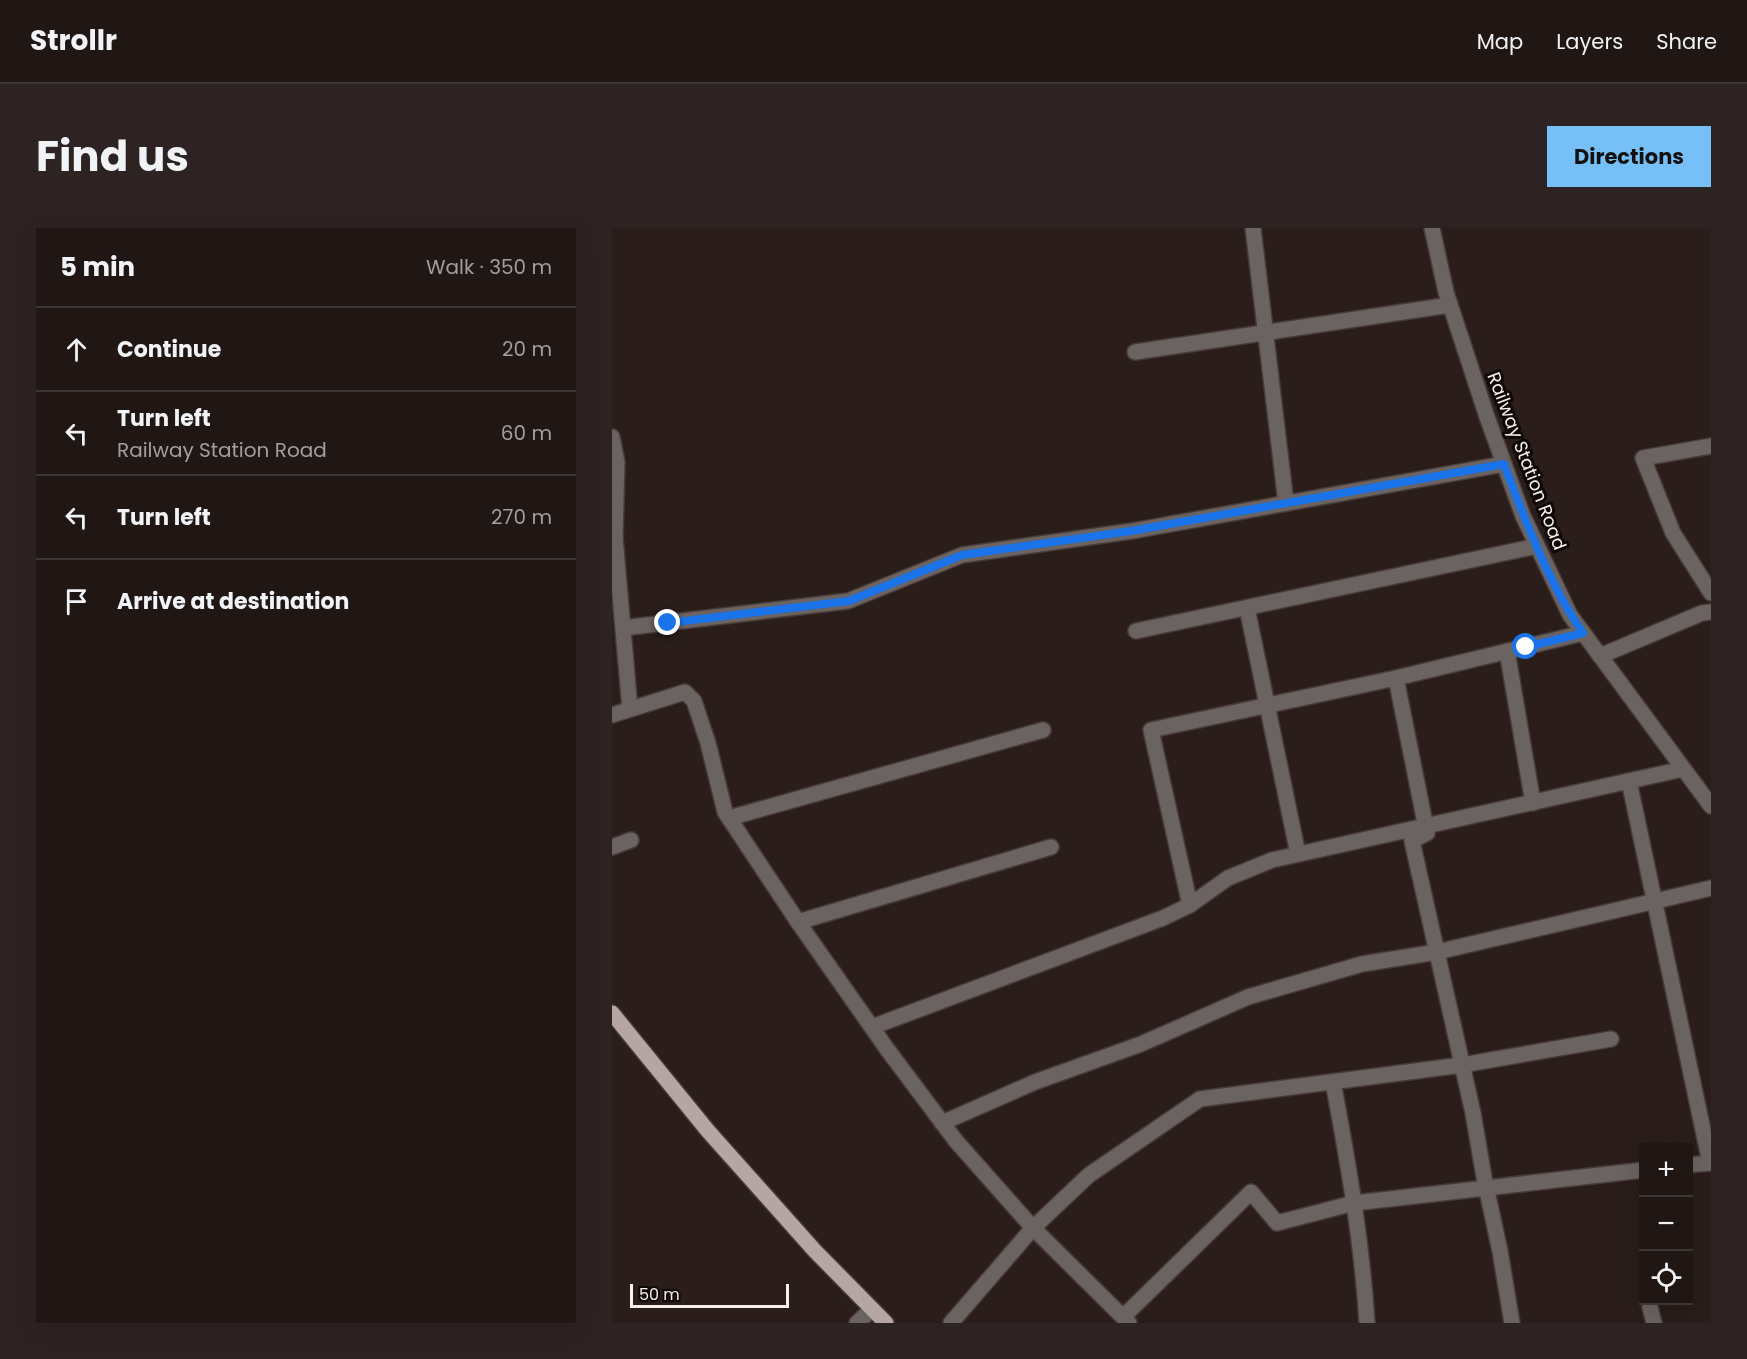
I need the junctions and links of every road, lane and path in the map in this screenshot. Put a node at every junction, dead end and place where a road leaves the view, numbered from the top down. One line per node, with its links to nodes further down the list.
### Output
1 (1253, 228): 4 (street)
2 (1432, 228): 3 (street, Railway Station Road)
3 (1450, 305): 4 (street); 8 (street, Railway Station Road)
4 (1266, 333): 5 (street); 9 (street)
5 (1135, 352)
6 (612, 437): 10 (street)
7 (1711, 446): 12 (street)
8 (1504, 464): 9 (street); 11 (street, Railway Station Road)
9 (1286, 503): 17 (street)
10 (614, 539): 17 (street)
11 (1538, 546): 13 (street); 16 (street, Railway Station Road)
12 (1711, 593)
13 (1247, 608): 15 (street); 21 (street)
14 (1711, 612): 19 (street)
15 (1136, 631)
16 (1583, 633): 18 (street); 19 (street, Railway Station Road)
17 (620, 639): 22 (street)
18 (1507, 651): 20 (street); 27 (street)
19 (1600, 656): 25 (street, Railway Station Road)
20 (1396, 678): 21 (street); 30 (street)
21 (1267, 705): 34 (street); 37 (street)
22 (630, 709): 23 (street); 29 (street)
23 (612, 715)
24 (1043, 730): 29 (street)
25 (1683, 768): 26 (street); 28 (street, Railway Station Road)
26 (1629, 781): 27 (street); 36 (street)
27 (1533, 802): 30 (street)
28 (1711, 806)
29 (729, 818): 38 (street)
30 (1426, 827): 34 (street); 39 (street)
31 (631, 840): 32 (street)
32 (612, 847)
33 (1051, 847): 38 (street)
34 (1298, 854): 37 (street)
35 (1711, 888): 36 (street)
36 (1653, 902): 39 (street); 46 (street)
37 (1190, 905): 41 (street)
38 (798, 922): 41 (street)
39 (1437, 952): 43 (street); 45 (street)
40 (612, 1013): 53 (main road)
41 (872, 1027): 45 (street)
42 (1611, 1039): 43 (street)
43 (1462, 1065): 44 (street); 49 (street)
44 (1333, 1082): 50 (street); 51 (street)
45 (942, 1123): 51 (street)
46 (1710, 1163): 47 (street)
47 (1693, 1165)
48 (1639, 1171): 49 (street)
49 (1486, 1188): 50 (street); 59 (street)
50 (1354, 1203): 54 (street); 58 (street)
51 (1033, 1228): 54 (street); 57 (street)
52 (1650, 1307): 60 (street)
53 (872, 1309): 55 (street); 56 (main road)
54 (1126, 1320)
55 (857, 1323)
56 (886, 1323)
57 (951, 1323)
58 (1367, 1323)
59 (1512, 1323)
60 (1654, 1323)

